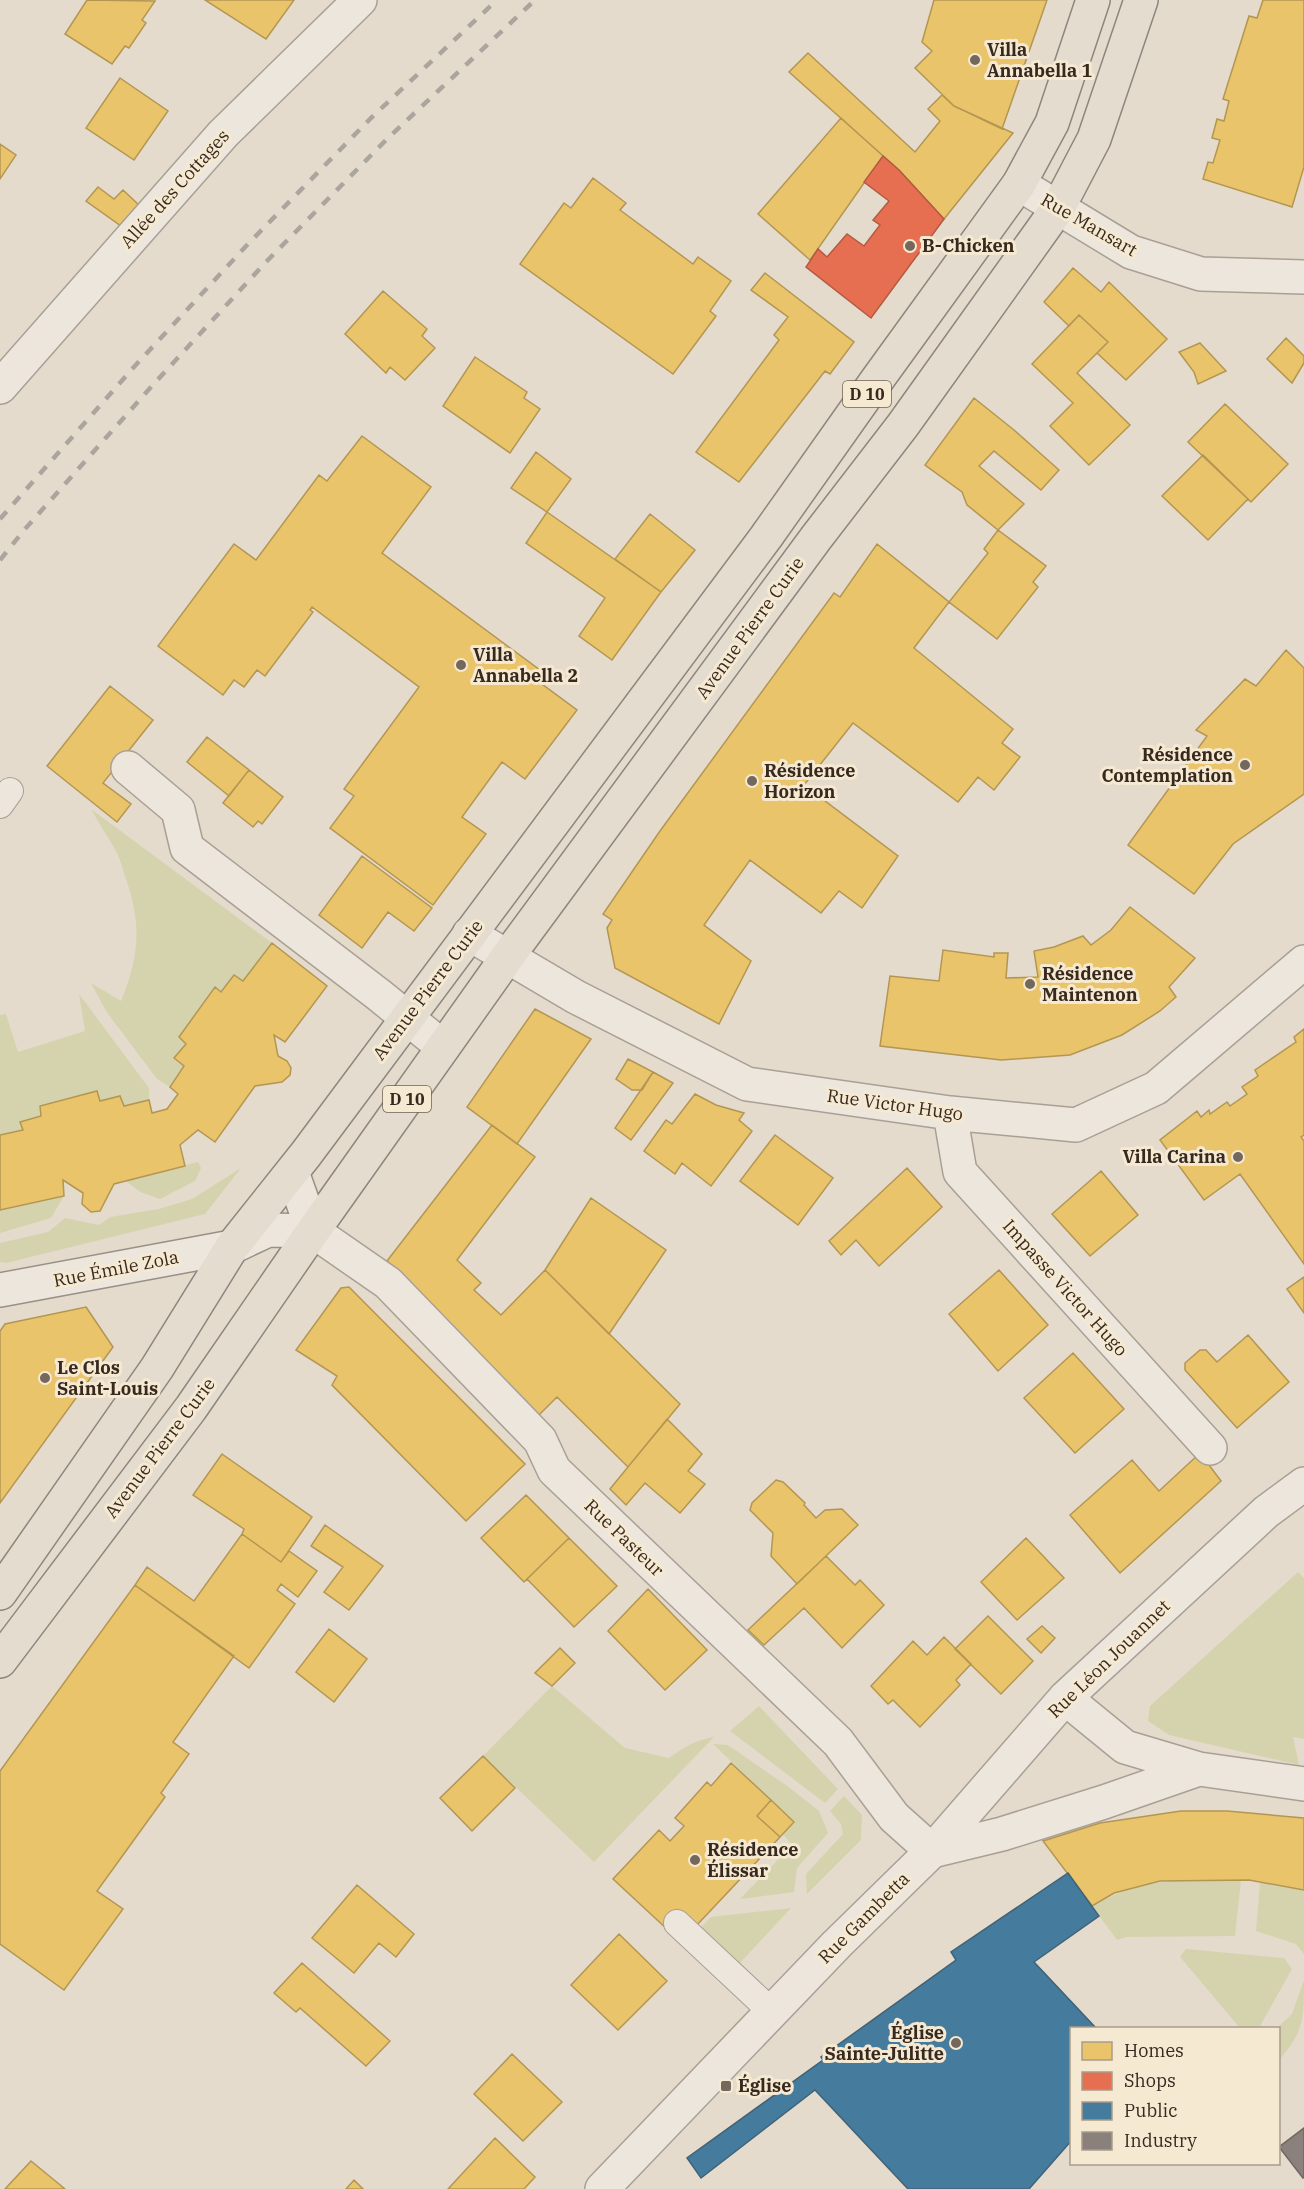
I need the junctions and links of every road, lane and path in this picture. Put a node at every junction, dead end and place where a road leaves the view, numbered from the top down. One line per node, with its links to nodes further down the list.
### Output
1 (1093, 0): 4 (main road, Avenue Pierre Curie / D 10)
2 (1140, 0): 5 (main road, Avenue Pierre Curie / D 10)
3 (355, 1): 7 (street, Allée des Cottages)
4 (1019, 184): 5 (street, Rue Mansart); 9 (main road, Avenue Pierre Curie / D 10)
5 (1058, 208): 6 (street, Rue Mansart); 10 (main road, Avenue Pierre Curie / D 10)
6 (1304, 277)
7 (0, 387)
8 (128, 768): 12 (street)
9 (469, 934): 10 (street, Rue Victor Hugo); 12 (main road, Avenue Pierre Curie / D 10)
10 (507, 956): 13 (main road, Avenue Pierre Curie / D 10); 14 (street, Rue Victor Hugo)
11 (1304, 962): 14 (street, Rue Victor Hugo)
12 (407, 1019): 13 (street); 15 (main road, Avenue Pierre Curie / D 10)
13 (442, 1047): 16 (main road, Avenue Pierre Curie / D 10)
14 (950, 1113): 19 (street, Impasse Victor Hugo)
15 (292, 1172): 16 (street); 17 (main road, Avenue Pierre Curie / D 10)
16 (313, 1231): 17 (street); 22 (main road, Avenue Pierre Curie / D 10); 26 (street, Rue Pasteur)
17 (232, 1247): 18 (street, Rue Émile Zola); 21 (main road, Avenue Pierre Curie / D 10)
18 (0, 1290)
19 (1210, 1448)
20 (1304, 1484): 23 (street, Rue Léon Jouannet)
21 (0, 1593)
22 (0, 1661)
23 (1065, 1698): 24 (street); 26 (street, Rue Léon Jouannet)
24 (1199, 1769): 25 (street); 26 (street)
25 (1304, 1784)
26 (932, 1851): 28 (street, Rue Gambetta)
27 (677, 1923): 28 (lane)
28 (772, 2012): 29 (street, Rue Gambetta)
29 (602, 2189)

